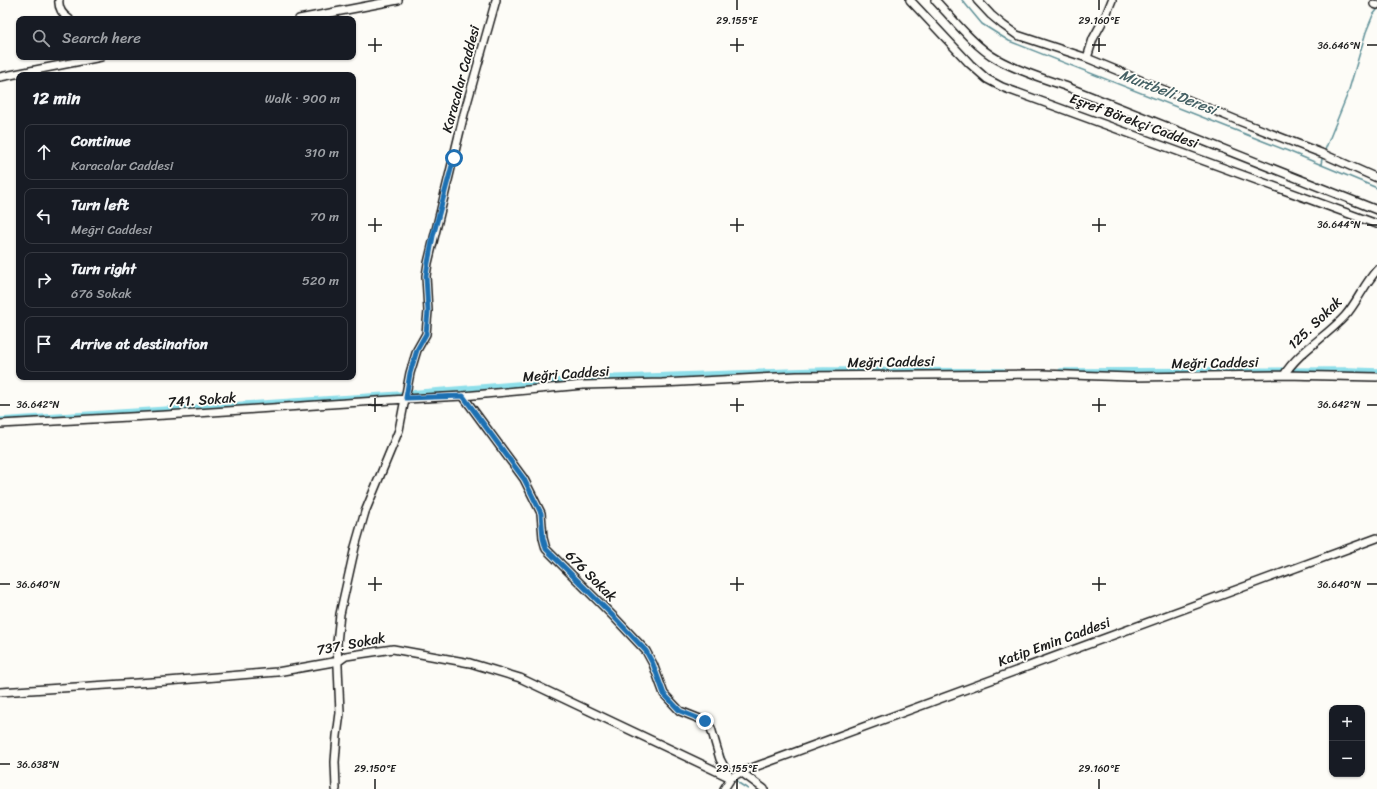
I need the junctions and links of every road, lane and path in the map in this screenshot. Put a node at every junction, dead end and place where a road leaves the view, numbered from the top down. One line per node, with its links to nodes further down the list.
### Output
1 (59, 0): 8 (street)
2 (398, 0): 9 (street)
3 (496, 0): 22 (street, Karacalar Caddesi)
4 (910, 0): 17 (street, Eşref Börekçi Caddesi)
5 (935, 0): 16 (street)
6 (977, 0): 10 (street)
7 (1112, 0): 10 (street)
8 (64, 16)
9 (315, 16)
10 (1086, 58): 15 (street)
11 (82, 60): 12 (street)
12 (24, 72)
13 (16, 74): 14 (street)
14 (0, 77)
15 (1377, 178)
16 (1377, 210)
17 (1377, 224)
18 (1377, 270): 19 (street, 125. Sokak)
19 (1284, 375): 20 (street, Meğri Caddesi); 21 (street, Meğri Caddesi)
20 (1377, 377)
21 (463, 396): 22 (street, Meğri Caddesi); 27 (street, 676 Sokak)
22 (406, 398): 23 (street, 741. Sokak); 25 (street, Karacalar Caddesi)
23 (0, 424)
24 (1377, 538): 27 (street, Katip Emin Caddesi)
25 (338, 660): 26 (street, 737. Sokak); 27 (street, 737. Sokak); 28 (street, Karacalar Caddesi)
26 (0, 692)
27 (735, 776): 29 (street); 30 (street)
28 (336, 789)
29 (724, 789)
30 (764, 789)

